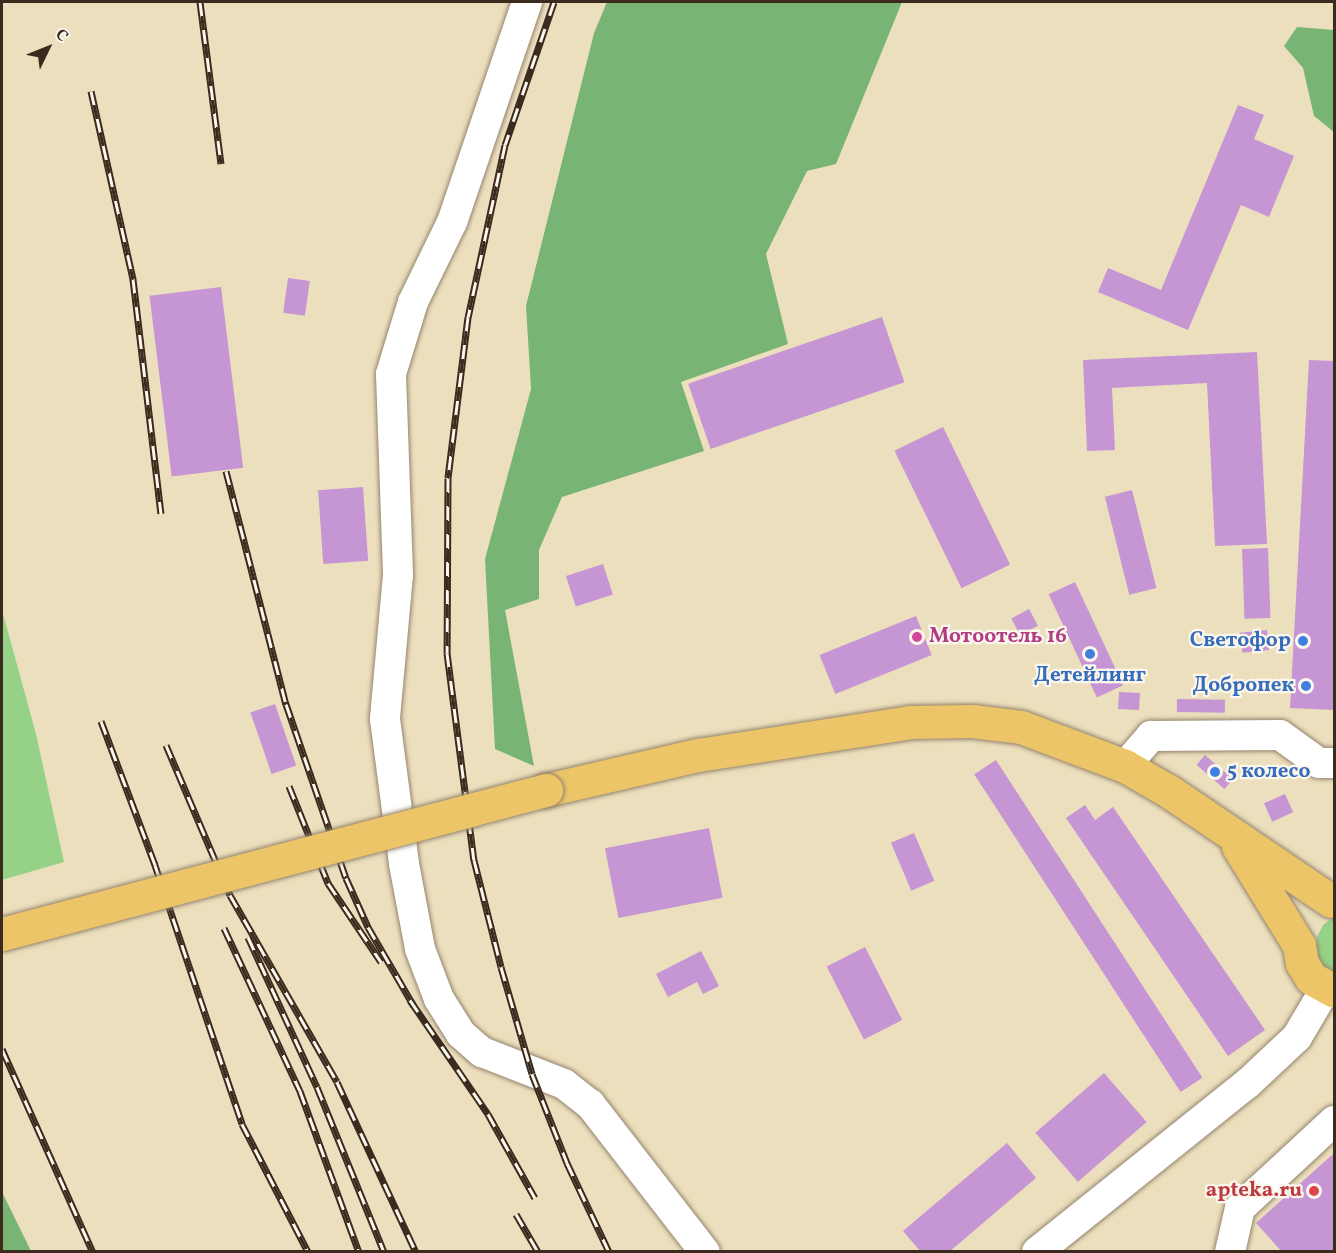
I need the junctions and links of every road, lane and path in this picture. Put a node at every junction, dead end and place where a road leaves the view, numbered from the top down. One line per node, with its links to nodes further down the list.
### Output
1 (527, 2): 10 (street)
2 (1335, 763): 3 (street)
3 (1125, 766): 4 (main road); 6 (main road, bridge)
4 (1227, 830): 5 (main road); 7 (main road)
5 (1333, 901): 7 (main road)
6 (2, 934)
7 (1299, 945): 8 (main road)
8 (1330, 990): 11 (street)
9 (1335, 1121): 12 (street)
10 (705, 1251)
11 (1037, 1251)
12 (1230, 1251)

